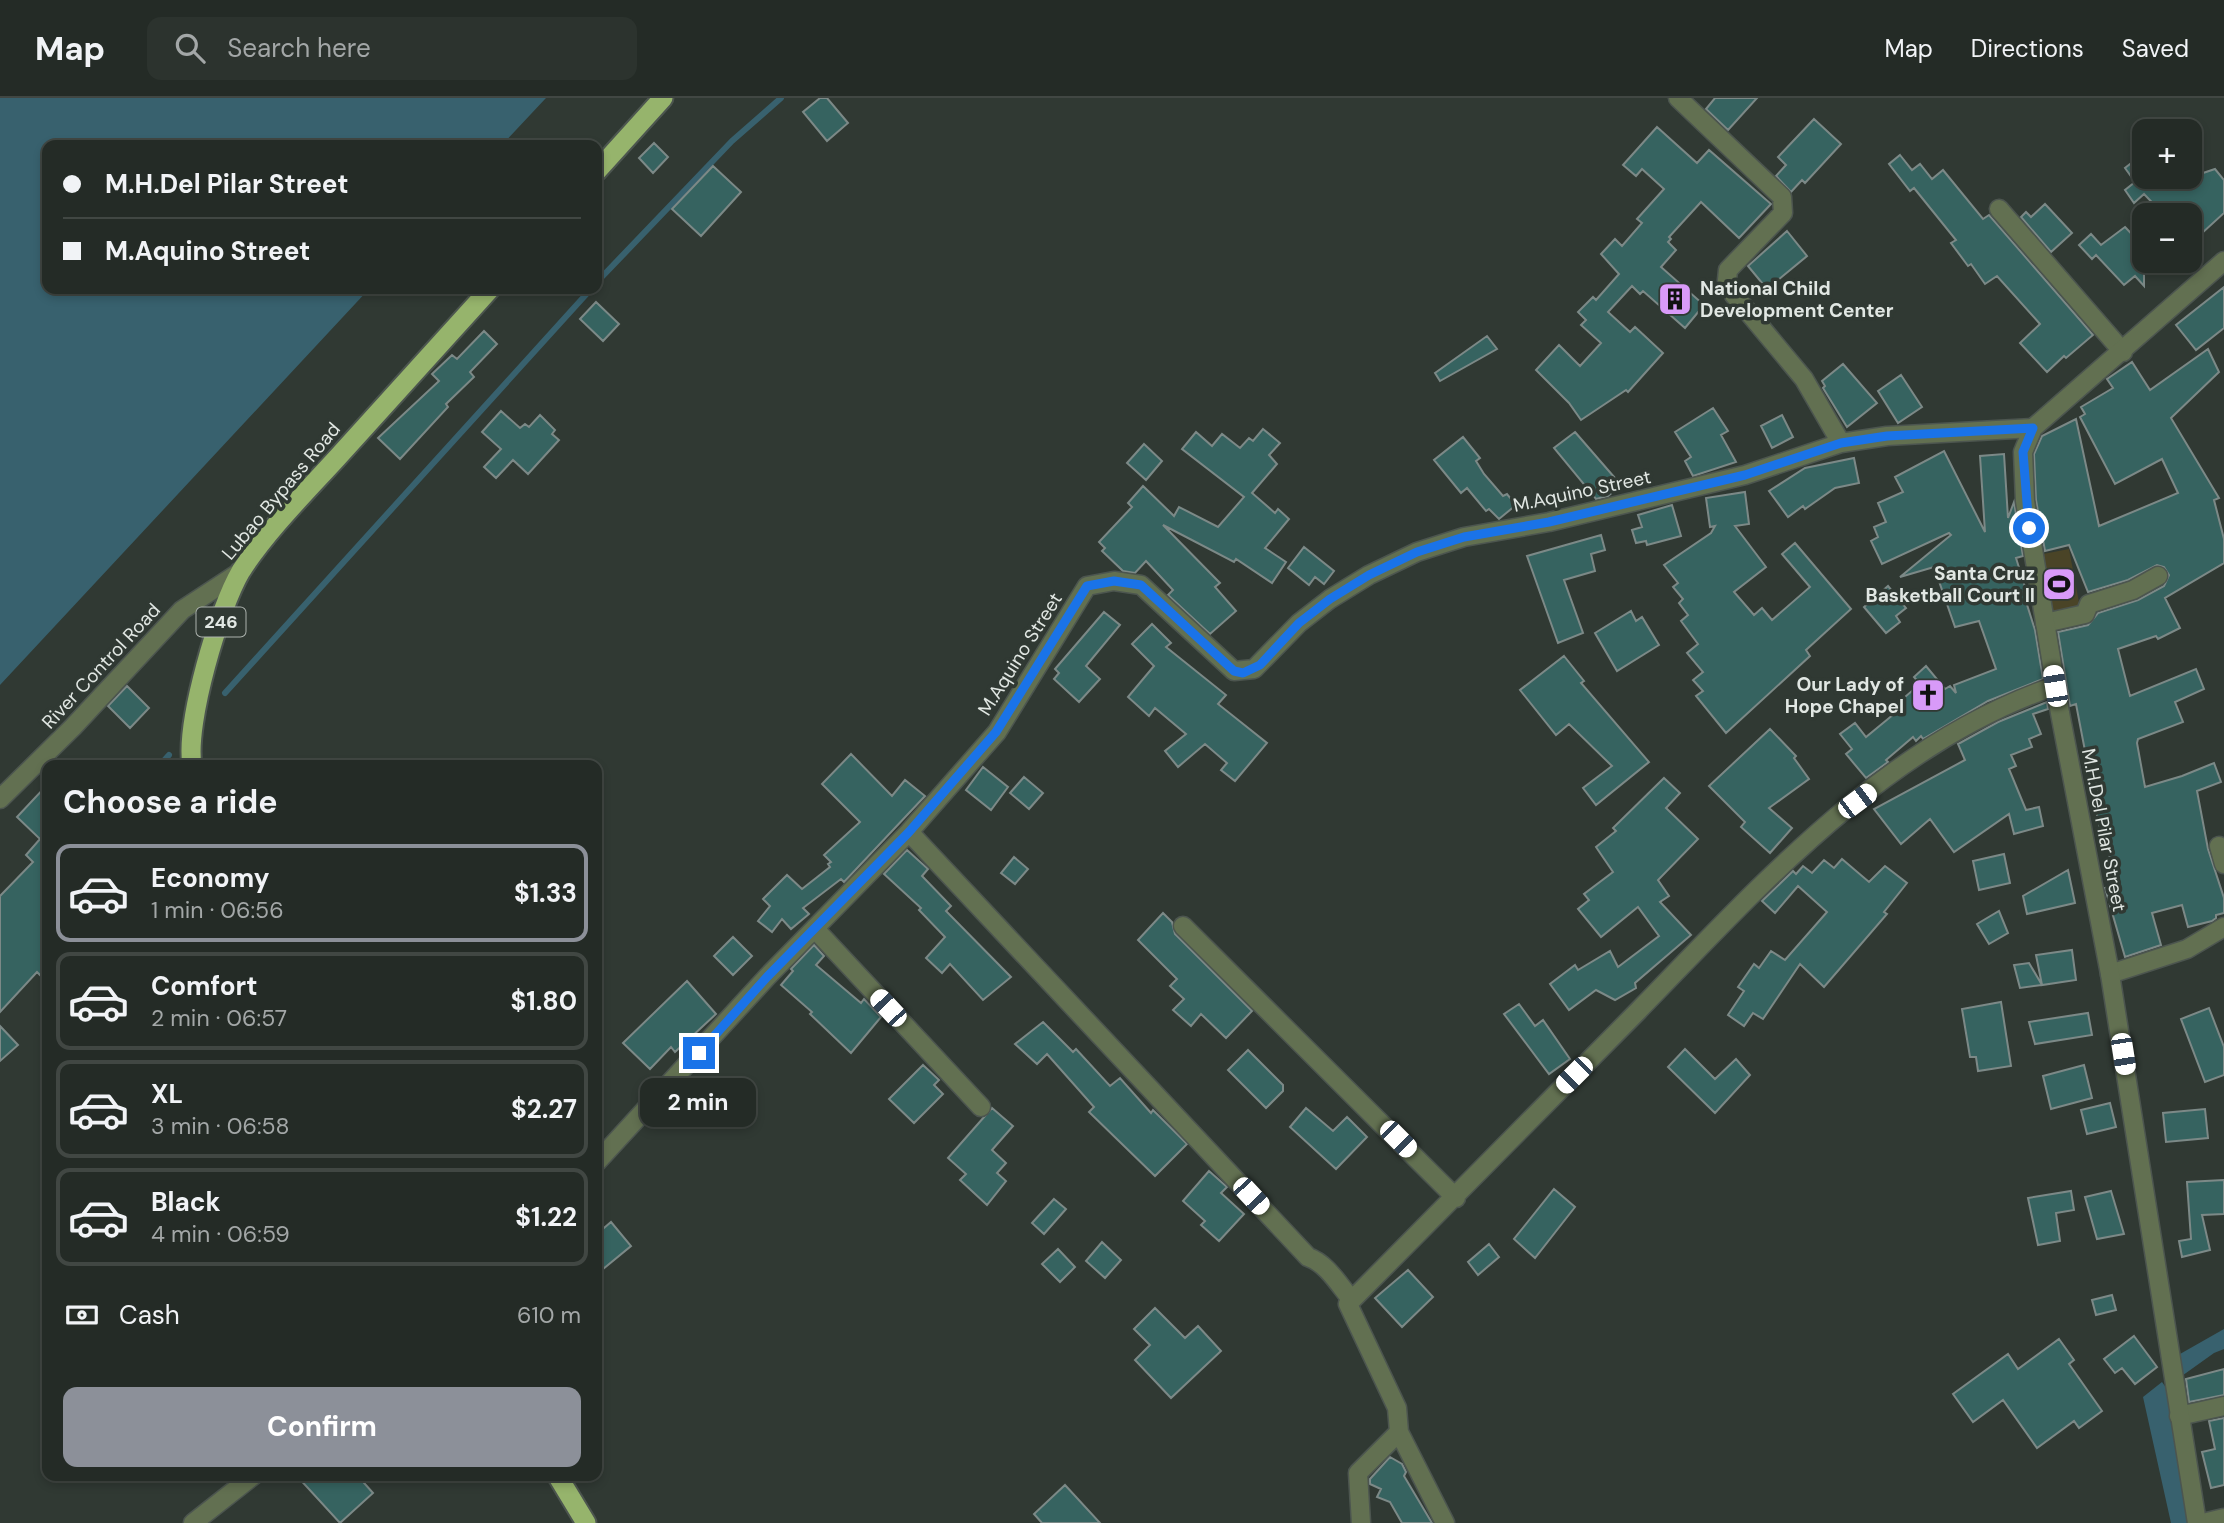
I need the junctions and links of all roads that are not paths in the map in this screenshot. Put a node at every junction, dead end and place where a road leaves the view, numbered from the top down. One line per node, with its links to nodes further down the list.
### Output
1 (663, 98): 3 (highway)
2 (1678, 98): 9 (street)
3 (602, 165)
4 (1999, 209): 7 (street)
5 (2224, 261): 7 (street)
6 (485, 294): 10 (highway, Lubao Bypass Road / 246)
7 (2123, 352): 8 (street)
8 (2033, 428): 9 (street, M.Aquino Street); 12 (street, M.H.Del Pilar Street)
9 (1841, 443): 16 (street, M.Aquino Street)
10 (240, 572): 14 (highway, Lubao Bypass Road / 246); 15 (street, River Control Road)
11 (2158, 576): 12 (street)
12 (2045, 623): 13 (street, M.H.Del Pilar Street)
13 (2055, 686): 22 (street, M.H.Del Pilar Street); 25 (street)
14 (191, 760)
15 (0, 799)
16 (909, 832): 21 (street, M.Aquino Street); 26 (street)
17 (2219, 846): 18 (street)
18 (2224, 864)
19 (1183, 926): 25 (street)
20 (2224, 927): 22 (street)
21 (815, 929): 23 (street); 24 (street, M.Aquino Street)
22 (2110, 974): 28 (street, M.H.Del Pilar Street)
23 (981, 1107)
24 (602, 1158)
25 (1456, 1198): 26 (street)
26 (1348, 1304): 29 (street)
27 (2224, 1406): 28 (street)
28 (2179, 1416): 37 (street, M.H.Del Pilar Street)
29 (1399, 1432): 35 (street); 36 (street)
30 (246, 1481): 33 (street)
31 (562, 1481): 34 (highway)
32 (2224, 1518): 38 (street)
33 (194, 1523)
34 (586, 1523)
35 (1361, 1523)
36 (1445, 1523)
37 (2197, 1523)
38 (2203, 1523)

